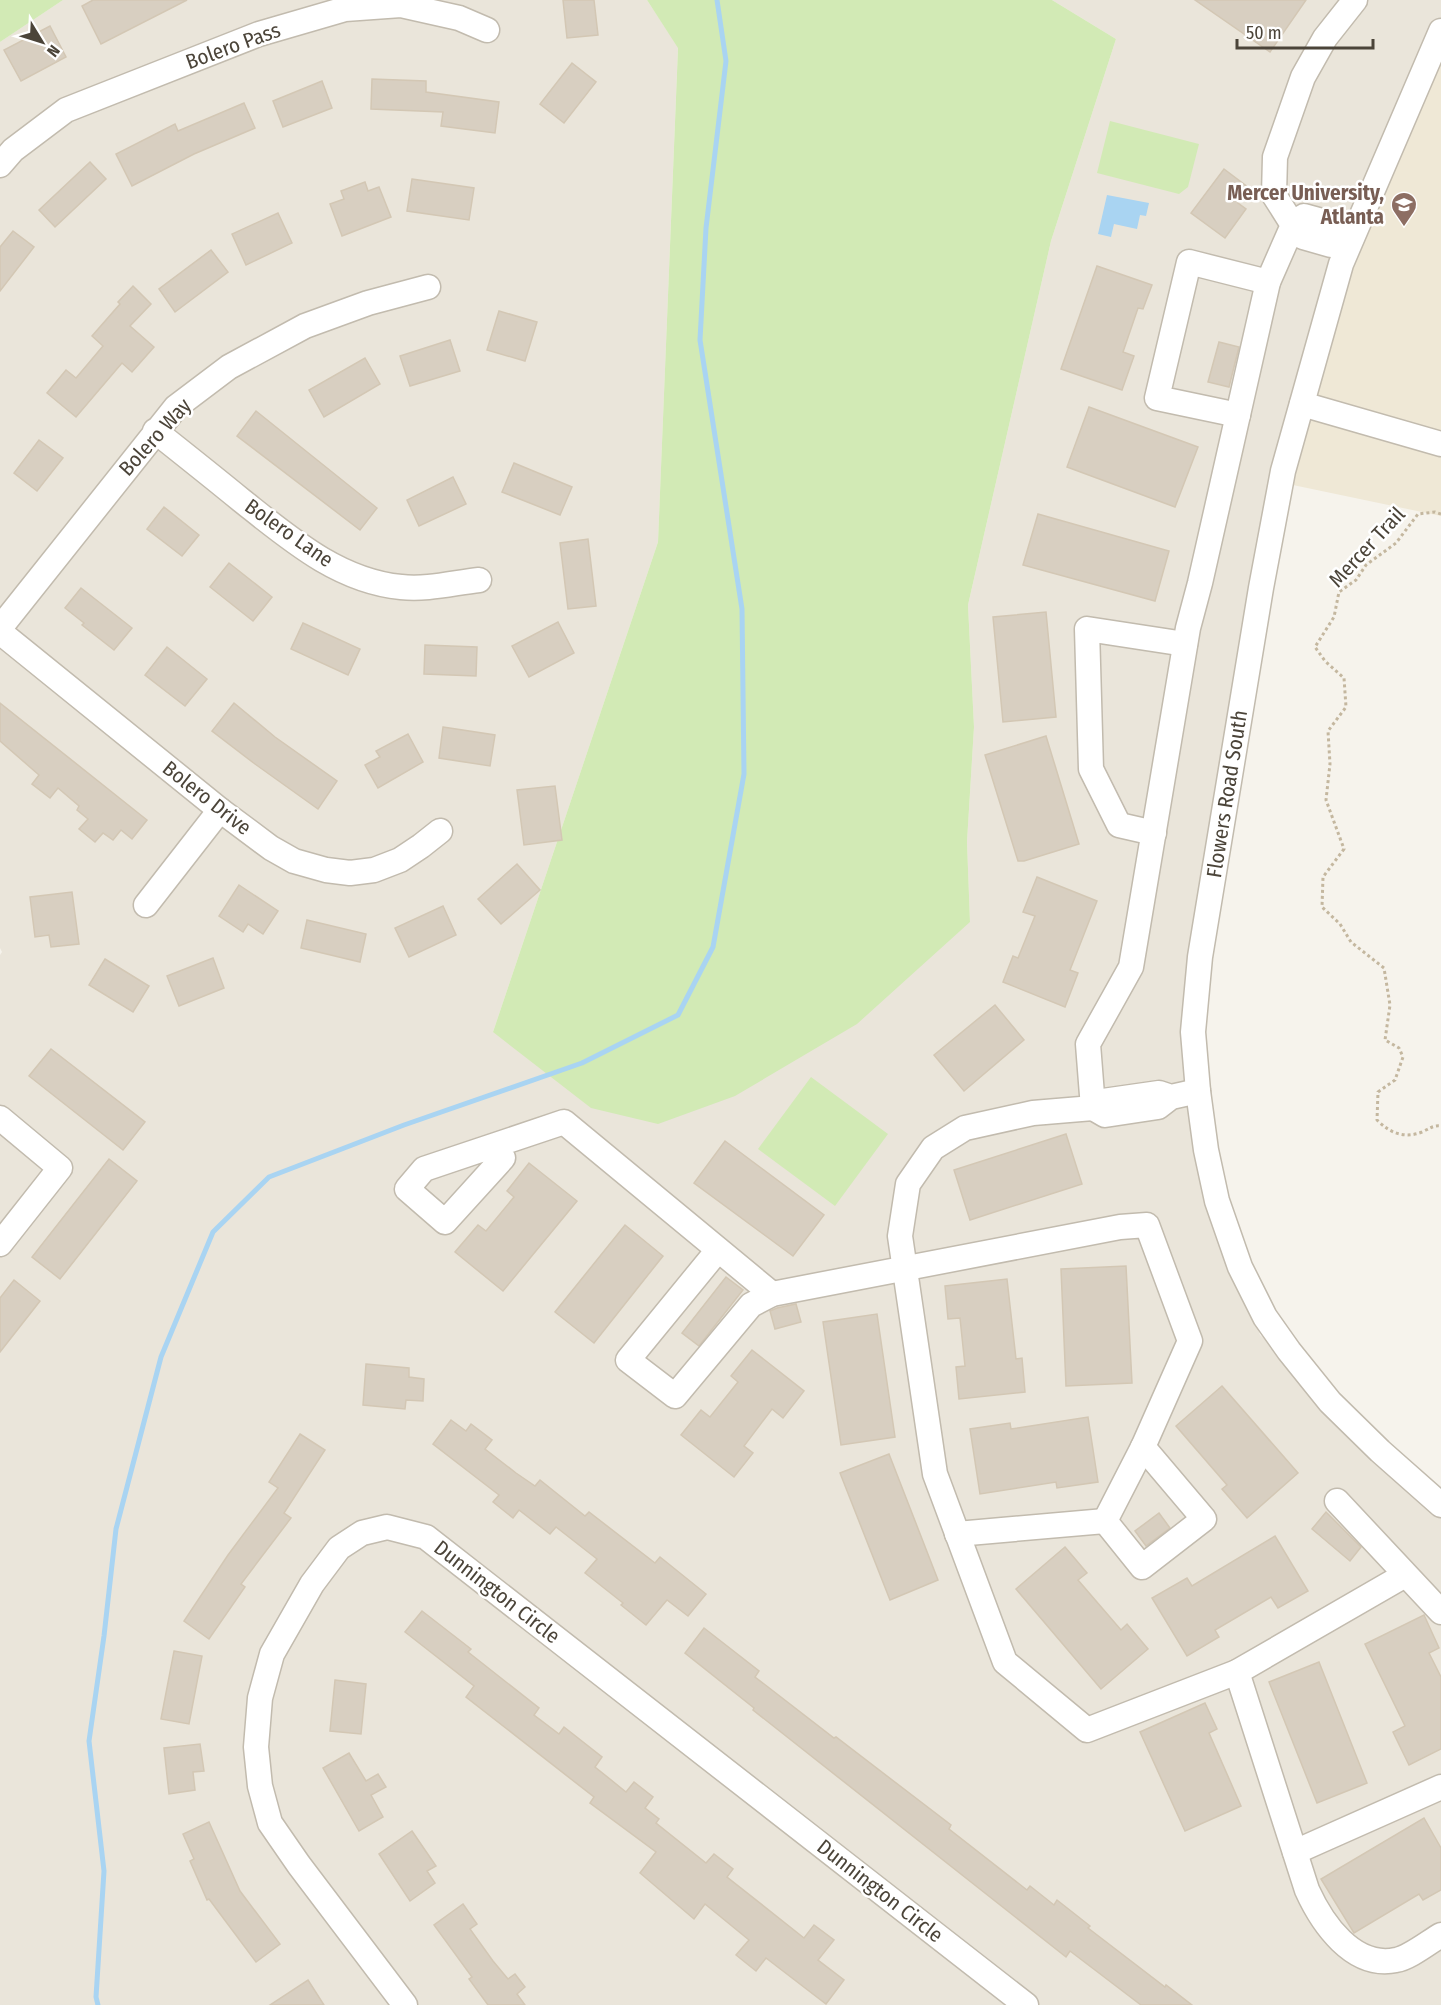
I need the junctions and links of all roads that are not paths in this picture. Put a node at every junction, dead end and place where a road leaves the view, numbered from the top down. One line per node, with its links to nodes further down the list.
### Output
1 (1354, 0): 5 (street)
2 (487, 30): 4 (street, Bolero Pass)
3 (1441, 31): 6 (street, Flowers Road South)
4 (0, 165)
5 (1293, 225): 6 (street); 7 (street)
6 (1352, 237): 9 (street, Flowers Road South)
7 (1268, 282): 10 (street); 10 (street)
8 (428, 287): 11 (street, Bolero Way)
9 (1302, 404): 12 (street); 20 (street, Flowers Road South)
10 (1238, 415): 15 (street)
11 (155, 431): 13 (street, Bolero Lane); 14 (street, Bolero Way)
12 (1441, 444)
13 (478, 580)
14 (0, 630): 16 (street, Bolero Drive)
15 (1185, 644): 18 (street); 18 (street)
16 (220, 810): 17 (street, Bolero Drive); 19 (street)
17 (440, 831)
18 (1154, 833): 21 (street)
19 (146, 905)
20 (1198, 1090): 21 (street); 30 (street, Flowers Road South)
21 (1092, 1098): 26 (street)
22 (0, 1118): 24 (street)
23 (491, 1147): 25 (street)
24 (0, 1244)
25 (718, 1250): 27 (street); 27 (street)
26 (905, 1268): 27 (street); 28 (street); 32 (street)
27 (771, 1294)
28 (1143, 1447): 31 (street); 31 (street)
29 (1337, 1501): 33 (street)
30 (1441, 1505)
31 (1105, 1521): 32 (street)
32 (957, 1534): 35 (street)
33 (1406, 1575): 34 (street); 35 (street)
34 (1441, 1612)
35 (1237, 1672): 37 (street)
36 (1441, 1787): 37 (street)
37 (1295, 1852): 38 (street)
38 (1441, 1935)
39 (405, 2005): 40 (street, Dunnington Circle)
40 (1026, 2005)

